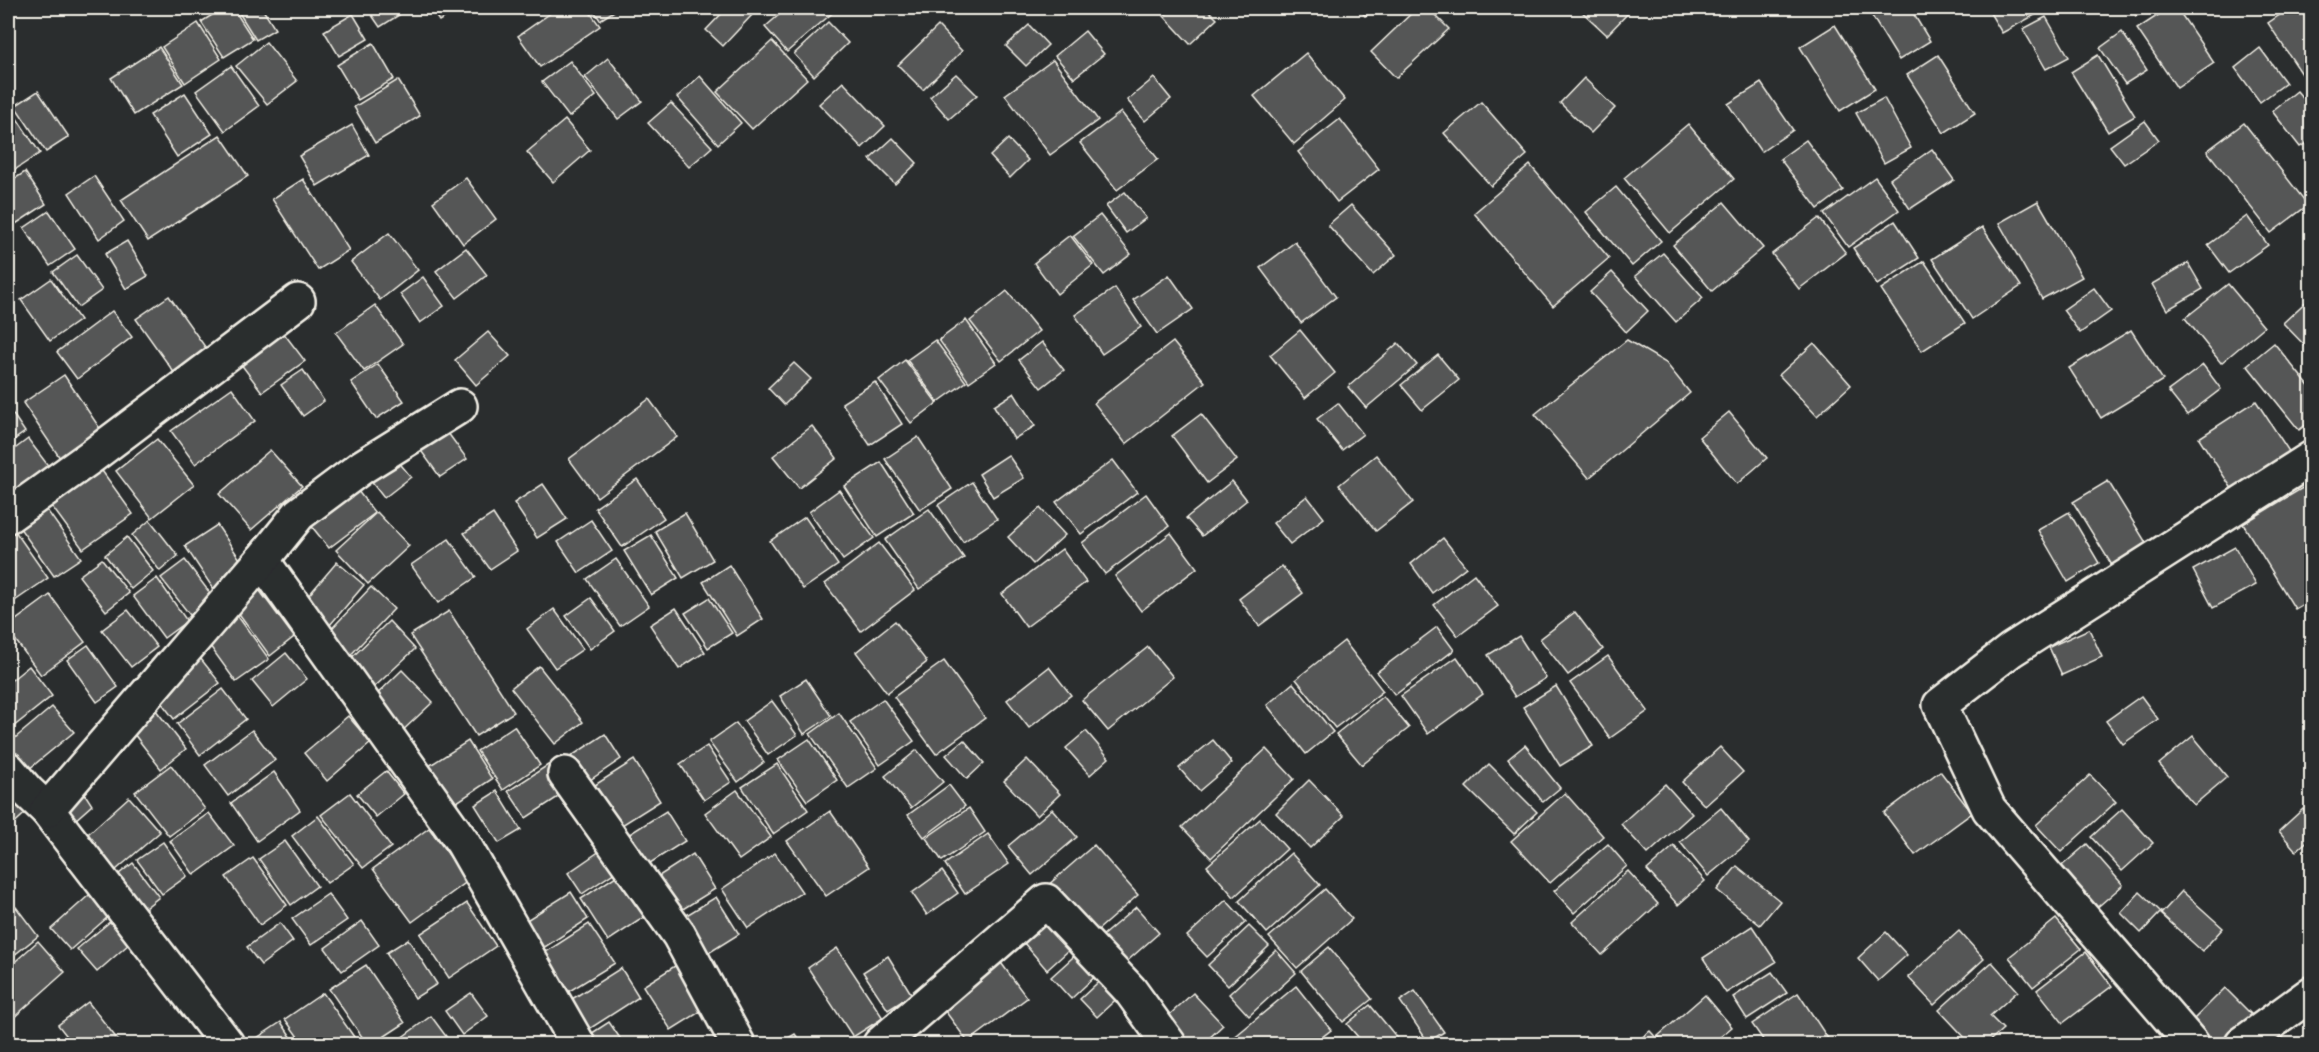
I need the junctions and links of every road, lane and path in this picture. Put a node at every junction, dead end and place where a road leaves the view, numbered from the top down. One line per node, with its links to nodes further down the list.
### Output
1 (298, 301): 4 (street)
2 (460, 406): 5 (street)
3 (2312, 458): 15 (street)
4 (8, 516)
5 (262, 560): 8 (street); 11 (street)
6 (8, 768): 8 (street)
7 (565, 774): 12 (street)
8 (47, 810): 10 (street)
9 (2312, 993): 16 (street)
10 (227, 1044)
11 (578, 1044)
12 (738, 1044)
13 (880, 1044): 14 (street)
14 (1168, 1044)
15 (2192, 1044)
16 (2242, 1044)

